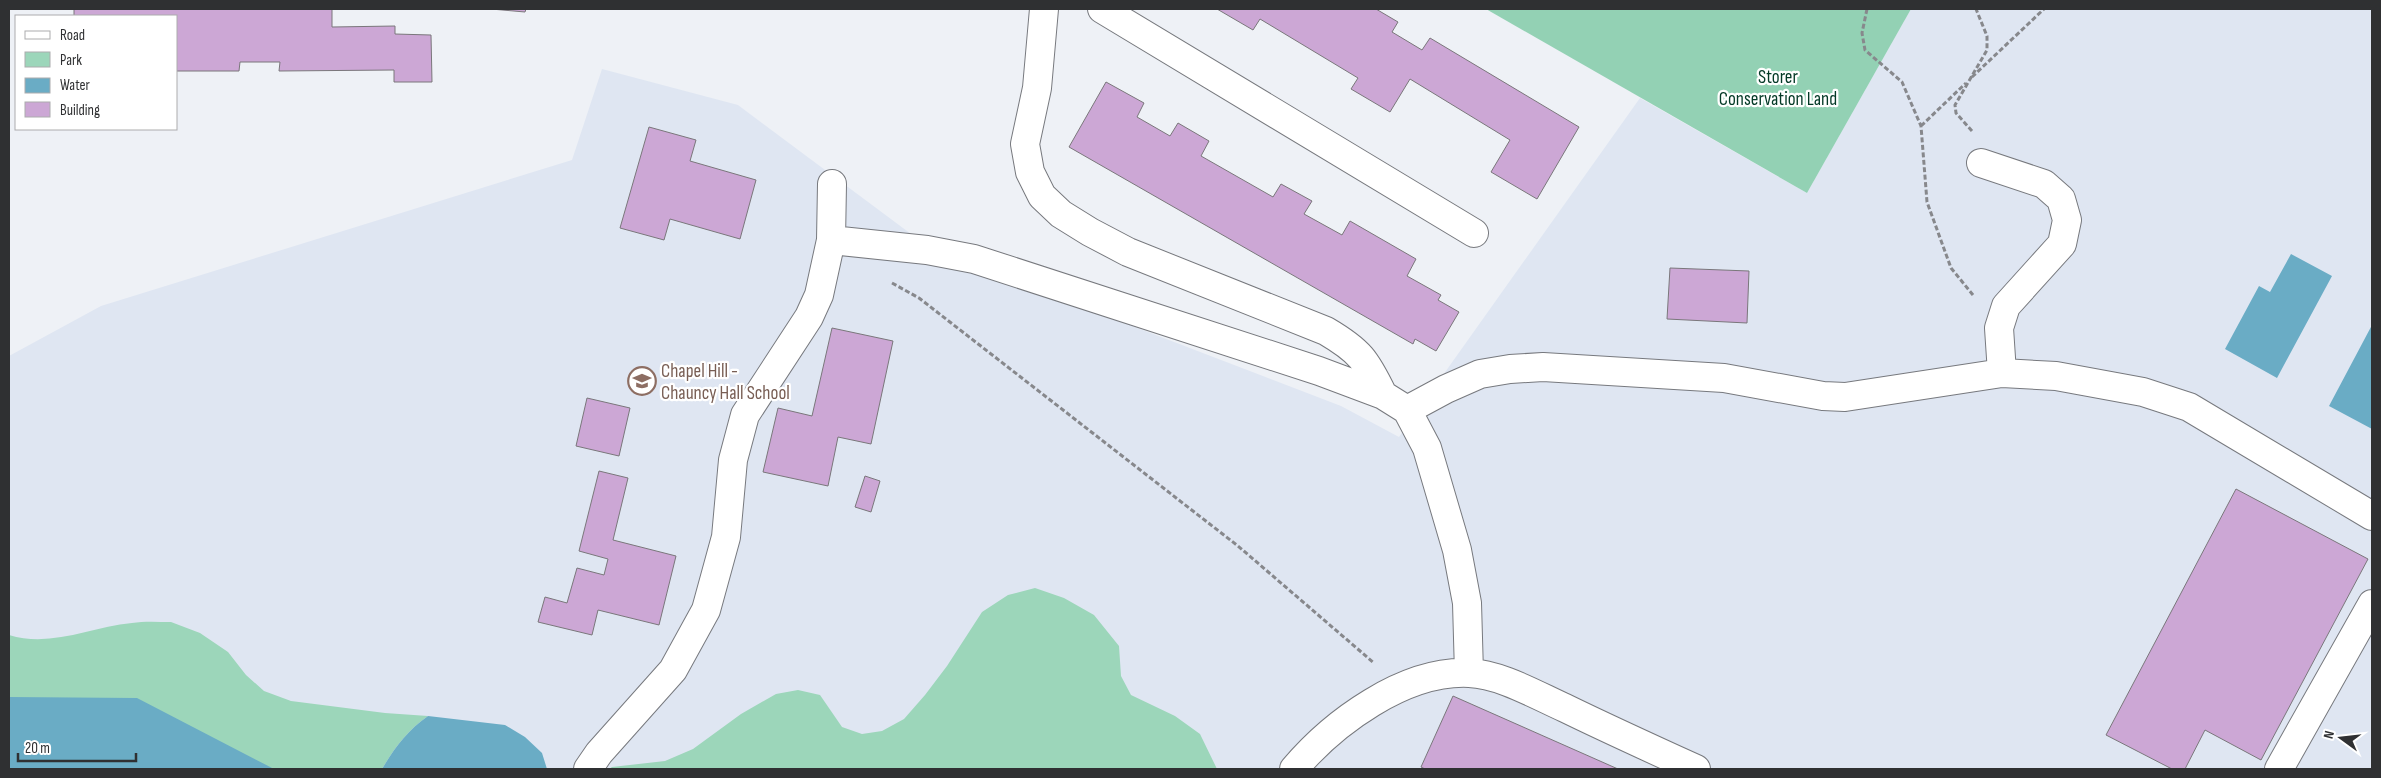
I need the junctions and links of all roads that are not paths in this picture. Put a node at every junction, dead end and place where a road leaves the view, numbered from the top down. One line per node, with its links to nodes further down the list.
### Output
1 (1044, 9): 8 (lane)
2 (1102, 9): 5 (lane)
3 (1981, 163): 7 (lane)
4 (832, 184): 6 (lane)
5 (1474, 233)
6 (832, 240): 8 (lane); 13 (lane)
7 (2002, 373): 9 (lane); 10 (lane)
8 (1383, 396): 9 (lane)
9 (1407, 410): 12 (lane)
10 (2372, 516)
11 (2372, 604): 16 (lane)
12 (1469, 672): 14 (lane); 15 (lane)
13 (588, 769)
14 (1294, 769)
15 (1696, 769)
16 (2279, 769)

